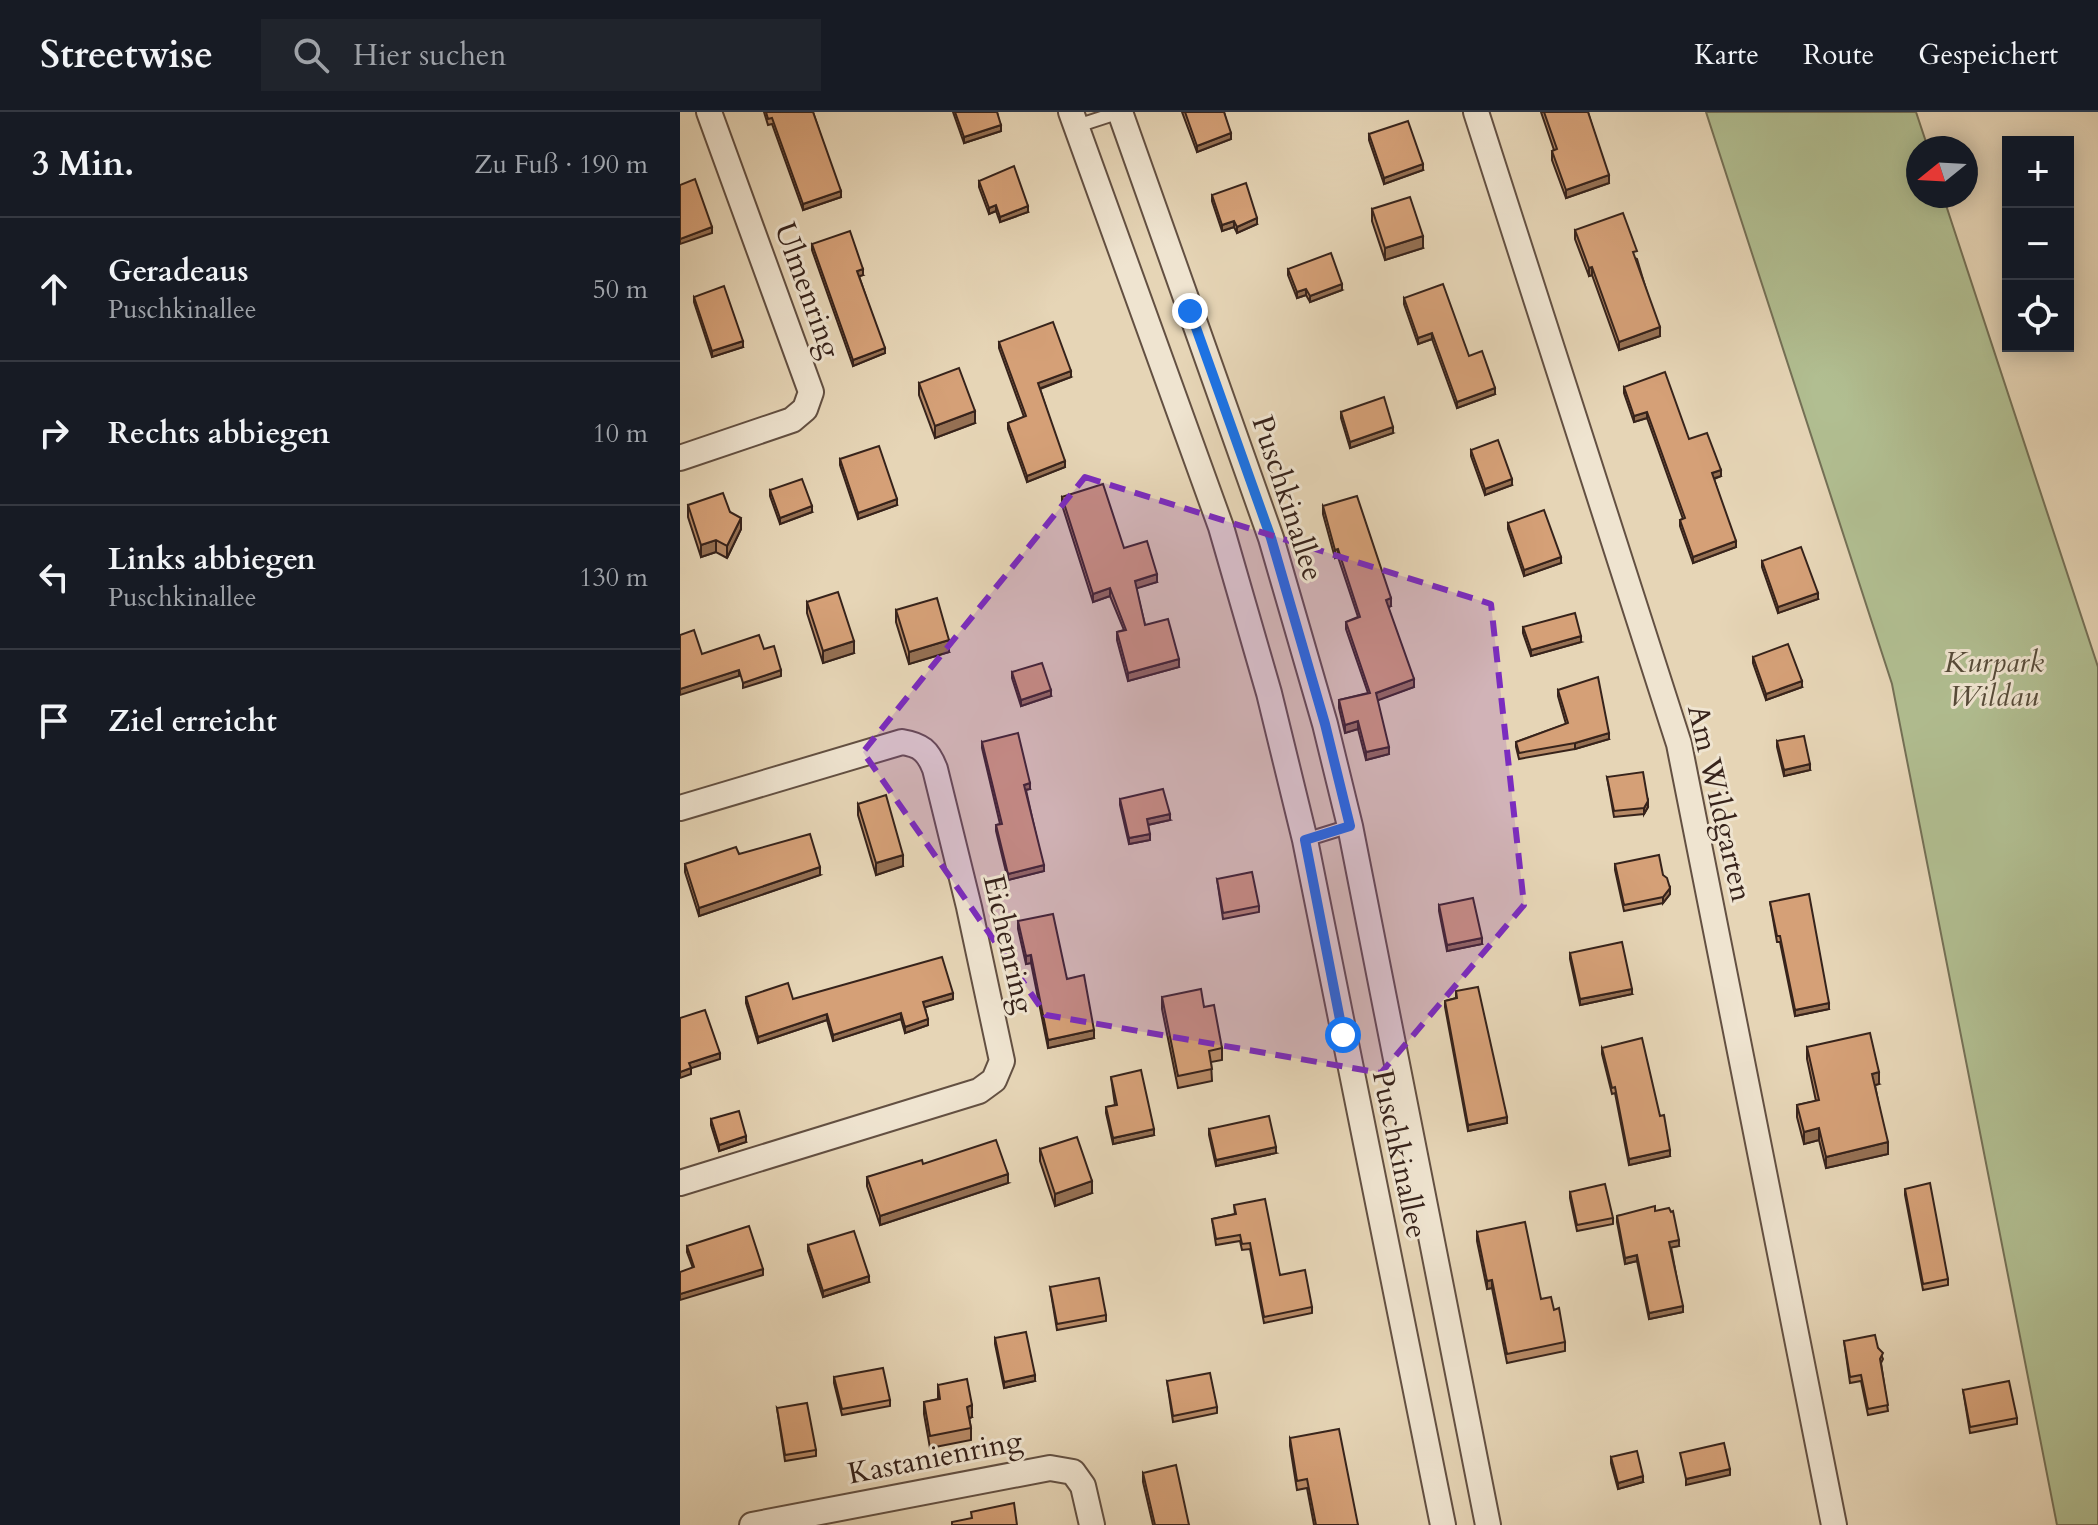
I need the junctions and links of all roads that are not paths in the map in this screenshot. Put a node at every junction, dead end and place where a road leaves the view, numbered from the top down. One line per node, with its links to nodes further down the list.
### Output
1 (709, 112): 5 (street, Ulmenring)
2 (1120, 112): 4 (lane); 7 (street, Puschkinallee)
3 (1476, 112): 14 (street, Am Wildgarten)
4 (1074, 119): 8 (street, Puschkinallee)
5 (680, 458)
6 (680, 808): 9 (street, Eichenring)
7 (1350, 826): 8 (lane); 13 (street, Puschkinallee)
8 (1305, 840): 12 (street, Puschkinallee)
9 (680, 1183)
10 (752, 1525): 11 (street, Kastanienring)
11 (1092, 1525)
12 (1443, 1525)
13 (1488, 1525)
14 (1834, 1525)

